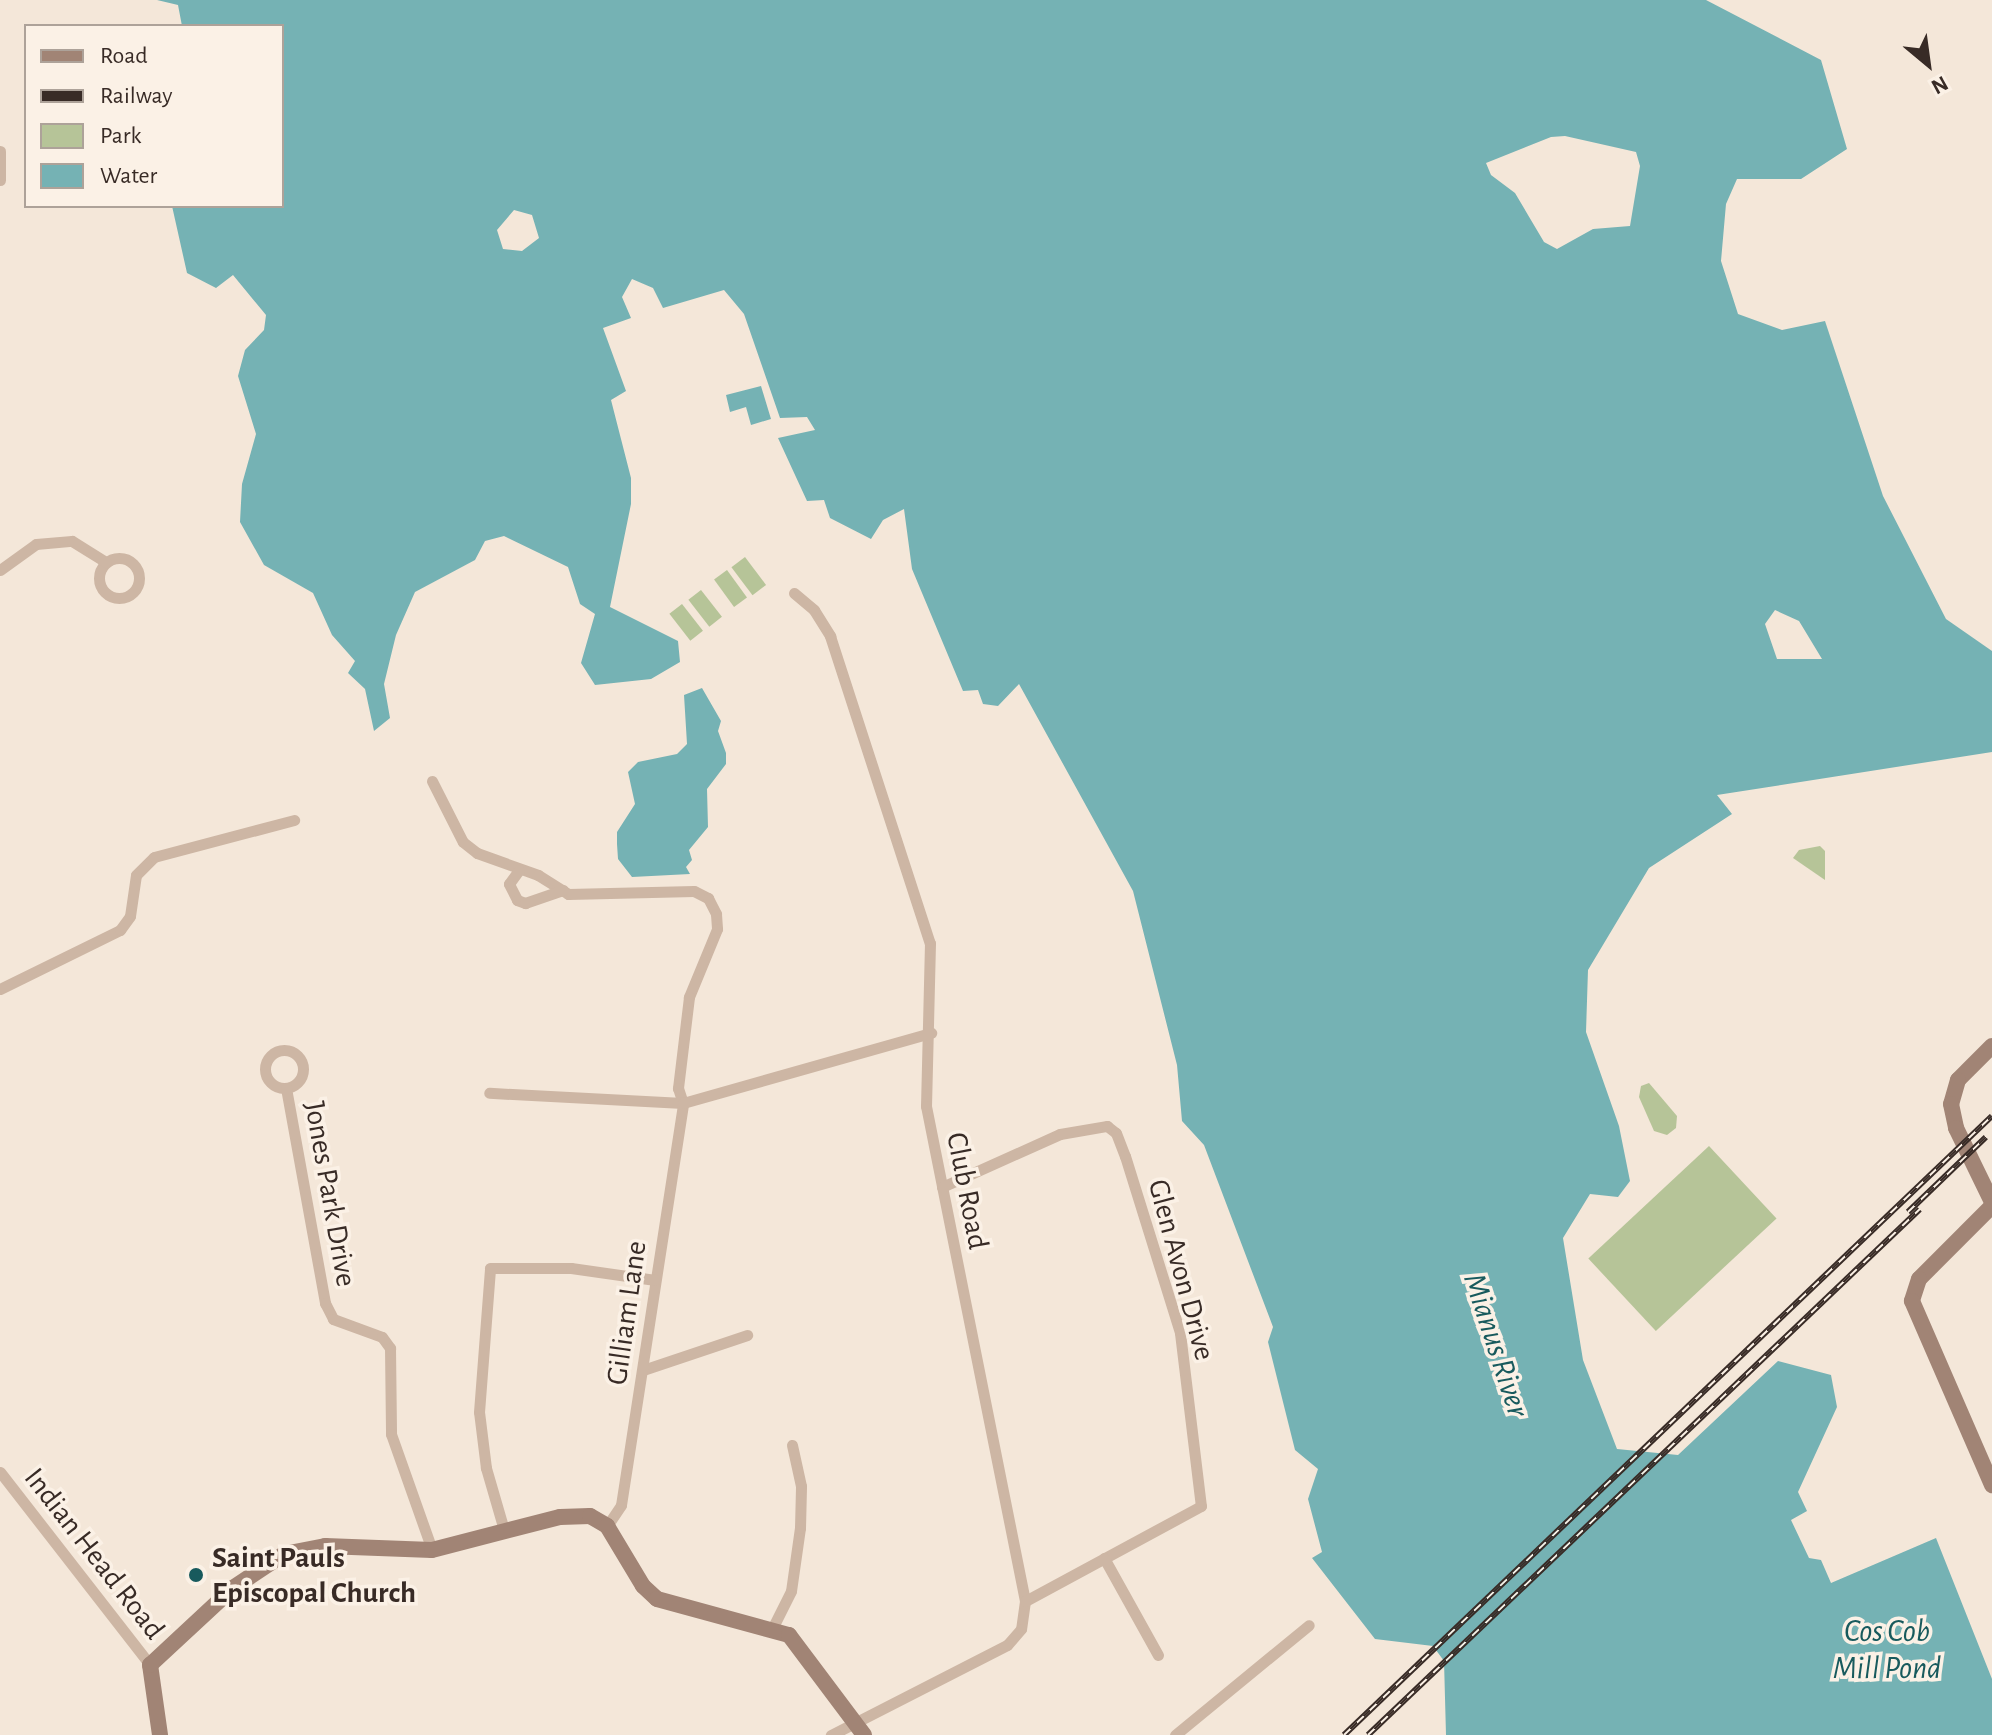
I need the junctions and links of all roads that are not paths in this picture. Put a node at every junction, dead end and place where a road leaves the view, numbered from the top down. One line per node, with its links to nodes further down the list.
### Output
1 (0, 151): 2 (street)
2 (0, 180)
3 (106, 562): 4 (street)
4 (0, 570)
5 (794, 593): 11 (street, Club Road)
6 (432, 781): 8 (street)
7 (294, 820): 10 (street)
8 (519, 870): 9 (street); 9 (street)
9 (563, 890): 15 (street, Gilliam Lane)
10 (0, 989)
11 (931, 1033): 15 (street); 16 (street, Club Road)
12 (1992, 1046): 17 (street)
13 (286, 1088): 26 (street, Jones Park Drive)
14 (489, 1093): 15 (street)
15 (683, 1103): 18 (street, Gilliam Lane)
16 (942, 1187): 27 (street, Glen Avon Drive); 28 (street, Club Road)
17 (1992, 1204): 23 (street)
18 (655, 1280): 20 (street, Gilliam Lane); 25 (street)
19 (747, 1335): 20 (street)
20 (643, 1370): 24 (street, Gilliam Lane)
21 (792, 1445): 30 (street)
22 (0, 1472): 32 (street, Indian Head Road)
23 (1992, 1485)
24 (607, 1526): 25 (street); 30 (street)
25 (504, 1530): 26 (street)
26 (432, 1550): 32 (street)
27 (1104, 1558): 28 (street, Glen Avon Drive); 31 (street)
28 (1025, 1601): 33 (street, Club Road)
29 (1309, 1625): 36 (street)
30 (773, 1627): 33 (street)
31 (1158, 1655)
32 (150, 1665): 34 (street)
33 (859, 1729): 35 (street, Club Road)
34 (160, 1735)
35 (831, 1735)
36 (1175, 1735)

